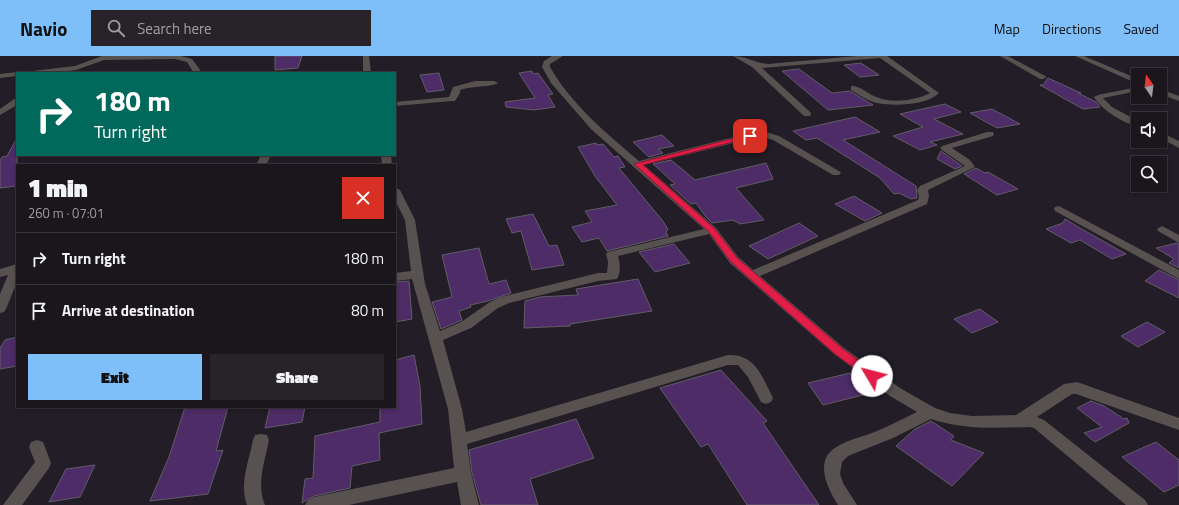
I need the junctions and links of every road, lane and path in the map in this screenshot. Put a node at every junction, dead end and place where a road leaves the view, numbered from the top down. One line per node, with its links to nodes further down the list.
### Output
1 (366, 56): 11 (street)
2 (560, 56): 29 (street)
3 (736, 56): 8 (street)
4 (882, 56): 8 (street); 17 (street)
5 (1003, 56): 14 (street)
6 (1078, 56): 15 (street)
7 (107, 57): 9 (street); 10 (street)
8 (755, 65): 24 (street)
9 (60, 72)
10 (195, 72)
11 (367, 72)
12 (16, 74): 13 (street)
13 (0, 76)
14 (1043, 77)
15 (1131, 79)
16 (494, 83): 22 (street)
17 (854, 88)
18 (1131, 90): 25 (street)
19 (1167, 94): 20 (street)
20 (1179, 99)
21 (16, 102): 23 (street)
22 (396, 104)
23 (0, 113)
24 (807, 114)
25 (1131, 120)
26 (990, 134): 40 (street)
27 (1167, 139): 28 (street)
28 (1179, 145)
29 (638, 164): 30 (street); 34 (street)
30 (836, 173)
31 (396, 192): 39 (street)
32 (1059, 209): 41 (street)
33 (1162, 229): 35 (street)
34 (712, 230): 40 (street); 44 (street)
35 (1179, 240)
36 (16, 269): 38 (street)
37 (16, 271): 43 (street)
38 (0, 273)
39 (418, 274): 42 (street); 44 (street)
40 (752, 275): 46 (street)
41 (1179, 275)
42 (396, 277)
43 (0, 309)
44 (436, 338): 50 (street)
45 (766, 398): 50 (street)
46 (930, 413): 47 (street); 57 (street)
47 (1019, 421): 48 (street); 58 (street)
48 (1179, 424)
49 (261, 440): 54 (street)
50 (459, 440): 52 (street)
51 (37, 447): 53 (street)
52 (463, 473): 55 (street); 56 (street)
53 (12, 505)
54 (256, 505)
55 (314, 505)
56 (470, 505)
57 (848, 505)
58 (1139, 505)

